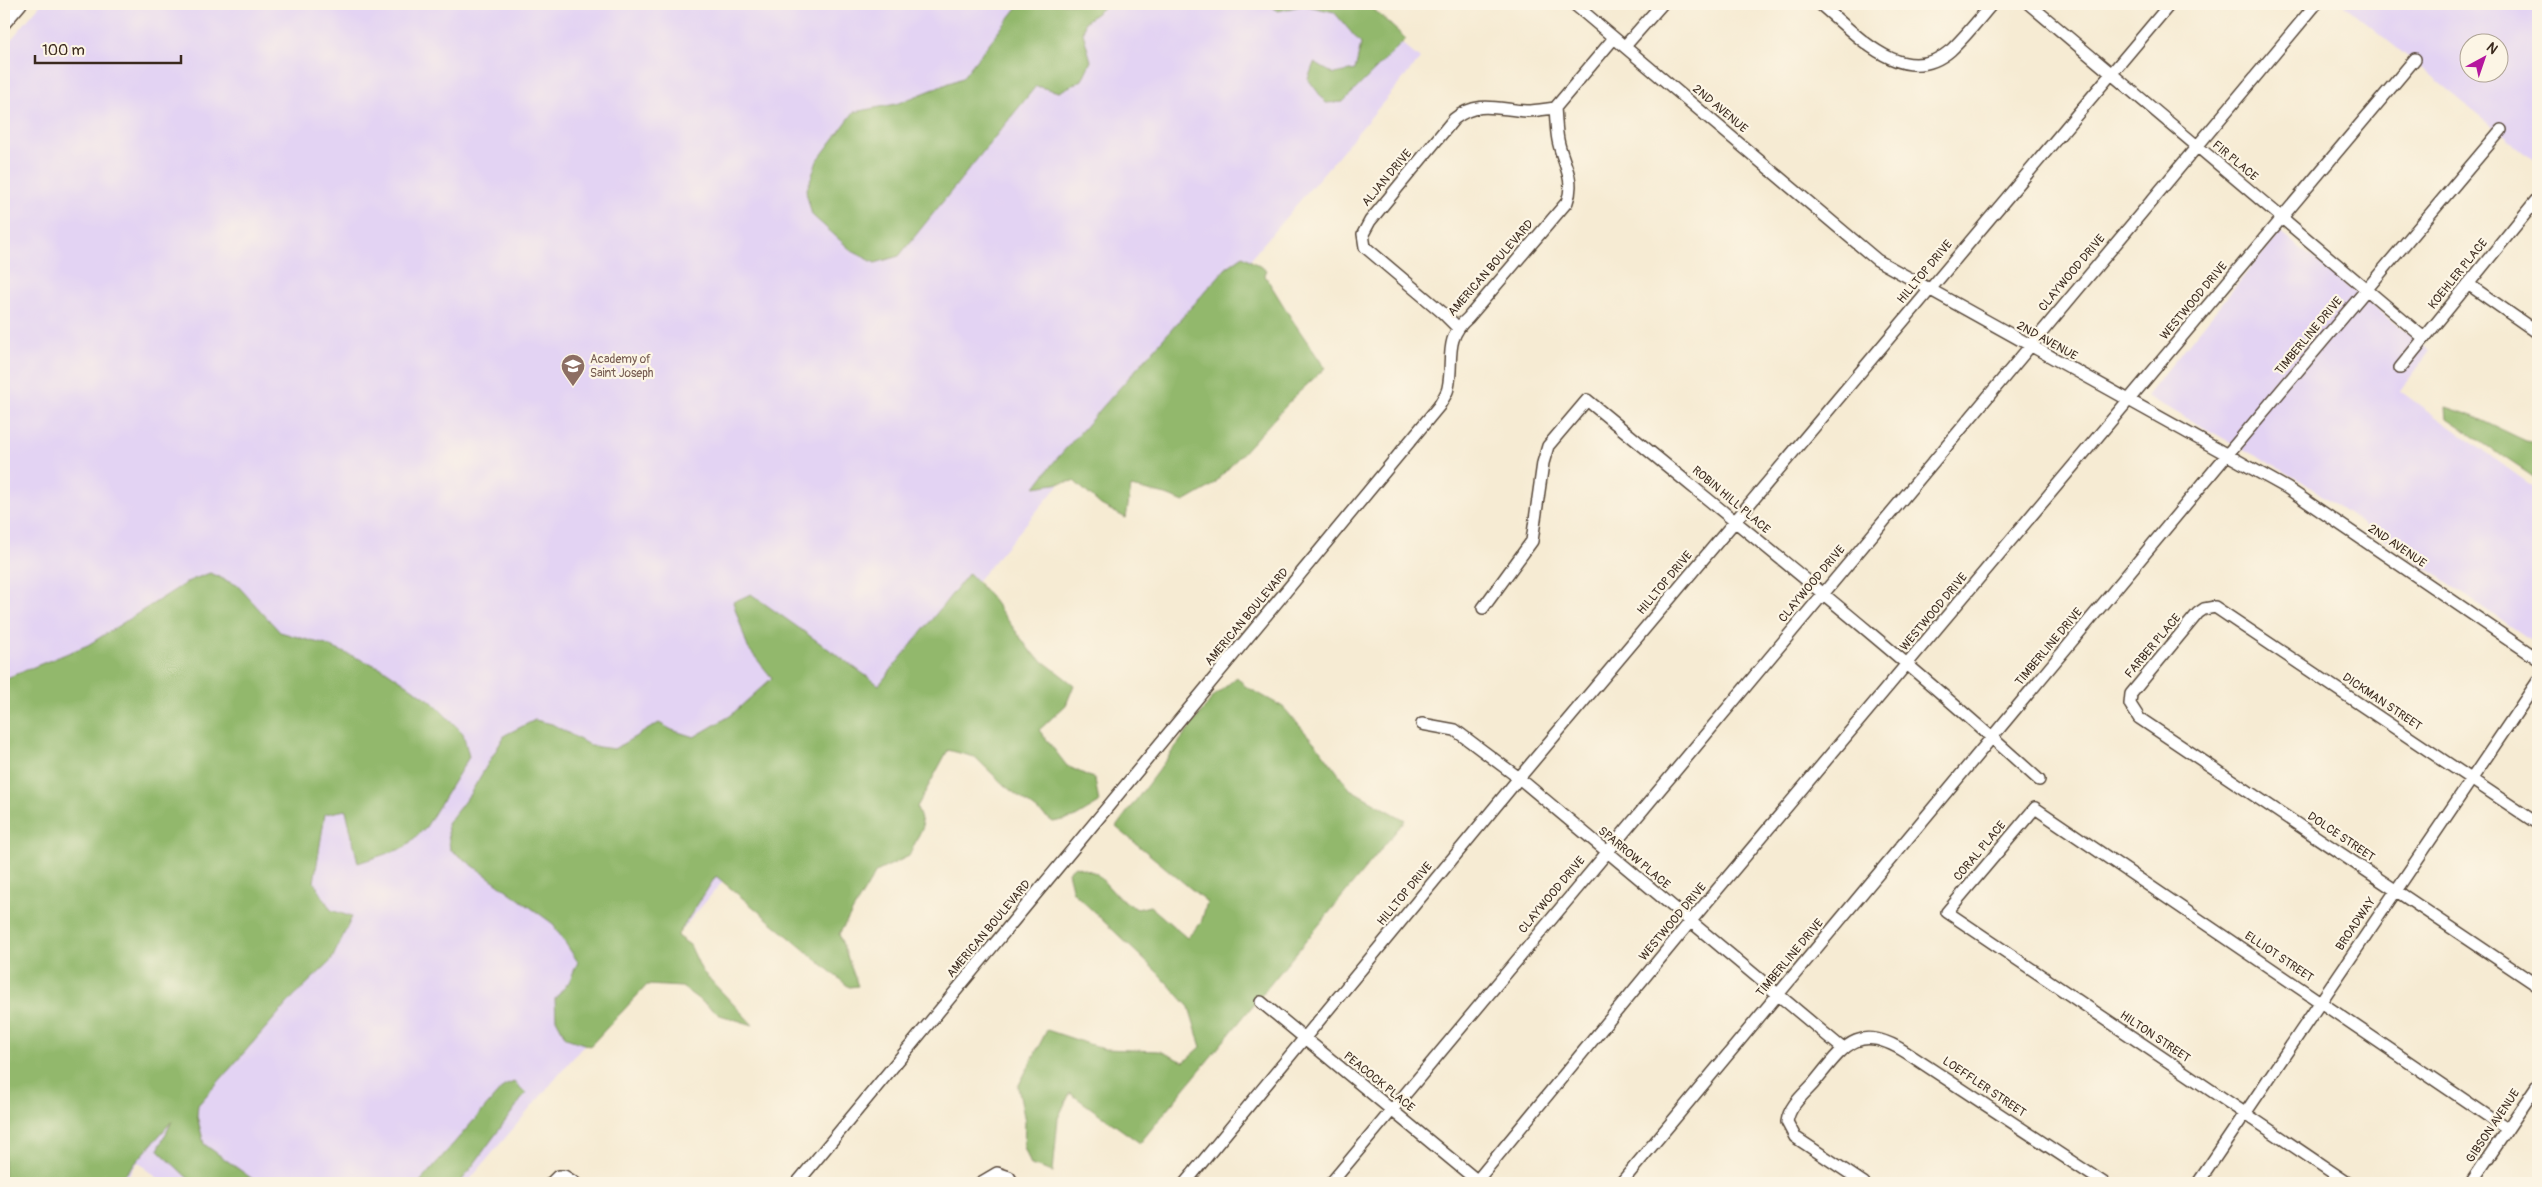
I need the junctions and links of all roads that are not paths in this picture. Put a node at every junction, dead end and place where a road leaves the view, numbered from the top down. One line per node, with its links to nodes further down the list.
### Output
1 (20, 4): 9 (street)
2 (1574, 4): 10 (street, 2ND AVENUE)
3 (1662, 4): 11 (street)
4 (1820, 4): 5 (street)
5 (1992, 4)
6 (2029, 4): 13 (street, FIR PLACE)
7 (2170, 4): 13 (street, HILLTOP DRIVE)
8 (2316, 4): 16 (street, CLAYWOOD DRIVE)
9 (4, 24)
10 (1614, 38): 11 (street, 2ND AVENUE); 14 (street)
11 (1624, 46): 20 (street, 2ND AVENUE)
12 (2415, 59): 18 (street, WESTWOOD DRIVE)
13 (2111, 73): 16 (street, FIR PLACE); 20 (street, HILLTOP DRIVE)
14 (1555, 108): 22 (street, AMERICAN BOULEVARD); 22 (street, ALJAN DRIVE)
15 (2501, 130): 21 (street, TIMBERLINE DRIVE)
16 (2197, 146): 18 (street, FIR PLACE); 25 (street, CLAYWOOD DRIVE)
17 (2538, 198): 19 (street, KOEHLER PLACE)
18 (2281, 218): 21 (street, FIR PLACE); 27 (street, WESTWOOD DRIVE)
19 (2468, 284): 23 (street); 24 (street, KOEHLER PLACE)
20 (1928, 289): 25 (street, 2ND AVENUE); 29 (street, HILLTOP DRIVE)
21 (2366, 289): 24 (street, FIR PLACE); 28 (street, TIMBERLINE DRIVE)
22 (1457, 327): 61 (street, AMERICAN BOULEVARD)
23 (2538, 333)
24 (2424, 338): 26 (street, KOEHLER PLACE)
25 (2029, 346): 27 (street, 2ND AVENUE); 30 (street, CLAYWOOD DRIVE)
26 (2400, 368)
27 (2128, 401): 28 (street, 2ND AVENUE); 34 (street, WESTWOOD DRIVE)
28 (2226, 456): 33 (street, 2ND AVENUE); 38 (street, TIMBERLINE DRIVE)
29 (1735, 522): 30 (street, ROBIN HILL PLACE); 32 (street, ROBIN HILL PLACE); 39 (street, HILLTOP DRIVE)
30 (1822, 593): 34 (street, ROBIN HILL PLACE); 44 (street, CLAYWOOD DRIVE)
31 (2209, 607): 36 (street, FARBER PLACE); 40 (street, DICKMAN STREET)
32 (1483, 608)
33 (2538, 659)
34 (1906, 666): 38 (street, ROBIN HILL PLACE); 47 (street, WESTWOOD DRIVE)
35 (2538, 681): 40 (street, BROADWAY)
36 (2132, 709): 45 (street, DOLCE STREET)
37 (1422, 724): 39 (street, SPARROW PLACE)
38 (1992, 737): 41 (street, ROBIN HILL PLACE); 49 (street, TIMBERLINE DRIVE)
39 (1519, 778): 44 (street, SPARROW PLACE); 52 (street, HILLTOP DRIVE)
40 (2472, 779): 43 (street, DICKMAN STREET); 45 (street, BROADWAY)
41 (2038, 780)
42 (2035, 808): 46 (street, CORAL PLACE); 51 (street, ELLIOT STREET)
43 (2538, 824)
44 (1605, 852): 47 (street, SPARROW PLACE); 55 (street, CLAYWOOD DRIVE)
45 (2396, 890): 48 (street, DOLCE STREET); 51 (street, BROADWAY)
46 (1947, 912): 56 (street, HILTON STREET)
47 (1690, 922): 49 (street, SPARROW PLACE); 58 (street, WESTWOOD DRIVE)
48 (2538, 986)
49 (1777, 995): 53 (street, SPARROW PLACE); 66 (street, TIMBERLINE DRIVE)
50 (1260, 1002): 52 (street, PEACOCK PLACE)
51 (2320, 1002): 56 (street, BROADWAY); 57 (street, ELLIOT STREET)
52 (1304, 1039): 55 (street, PEACOCK PLACE); 64 (street, HILLTOP DRIVE)
53 (1842, 1048): 67 (street); 68 (street, LOEFFLER STREET)
54 (2538, 1084): 57 (street, GIBSON AVENUE)
55 (1392, 1110): 58 (street, PEACOCK PLACE); 65 (street, CLAYWOOD DRIVE)
56 (2245, 1113): 69 (street, BROADWAY); 70 (street, HILTON STREET)
57 (2507, 1129): 71 (street, GIBSON AVENUE)
58 (1477, 1182)
59 (551, 1183): 60 (street)
60 (576, 1183)
61 (797, 1183)
62 (980, 1183): 63 (street)
63 (1013, 1183)
64 (1185, 1183)
65 (1331, 1183)
66 (1621, 1183)
67 (1864, 1183)
68 (2104, 1183)
69 (2198, 1183)
70 (2348, 1183)
71 (2471, 1183)

